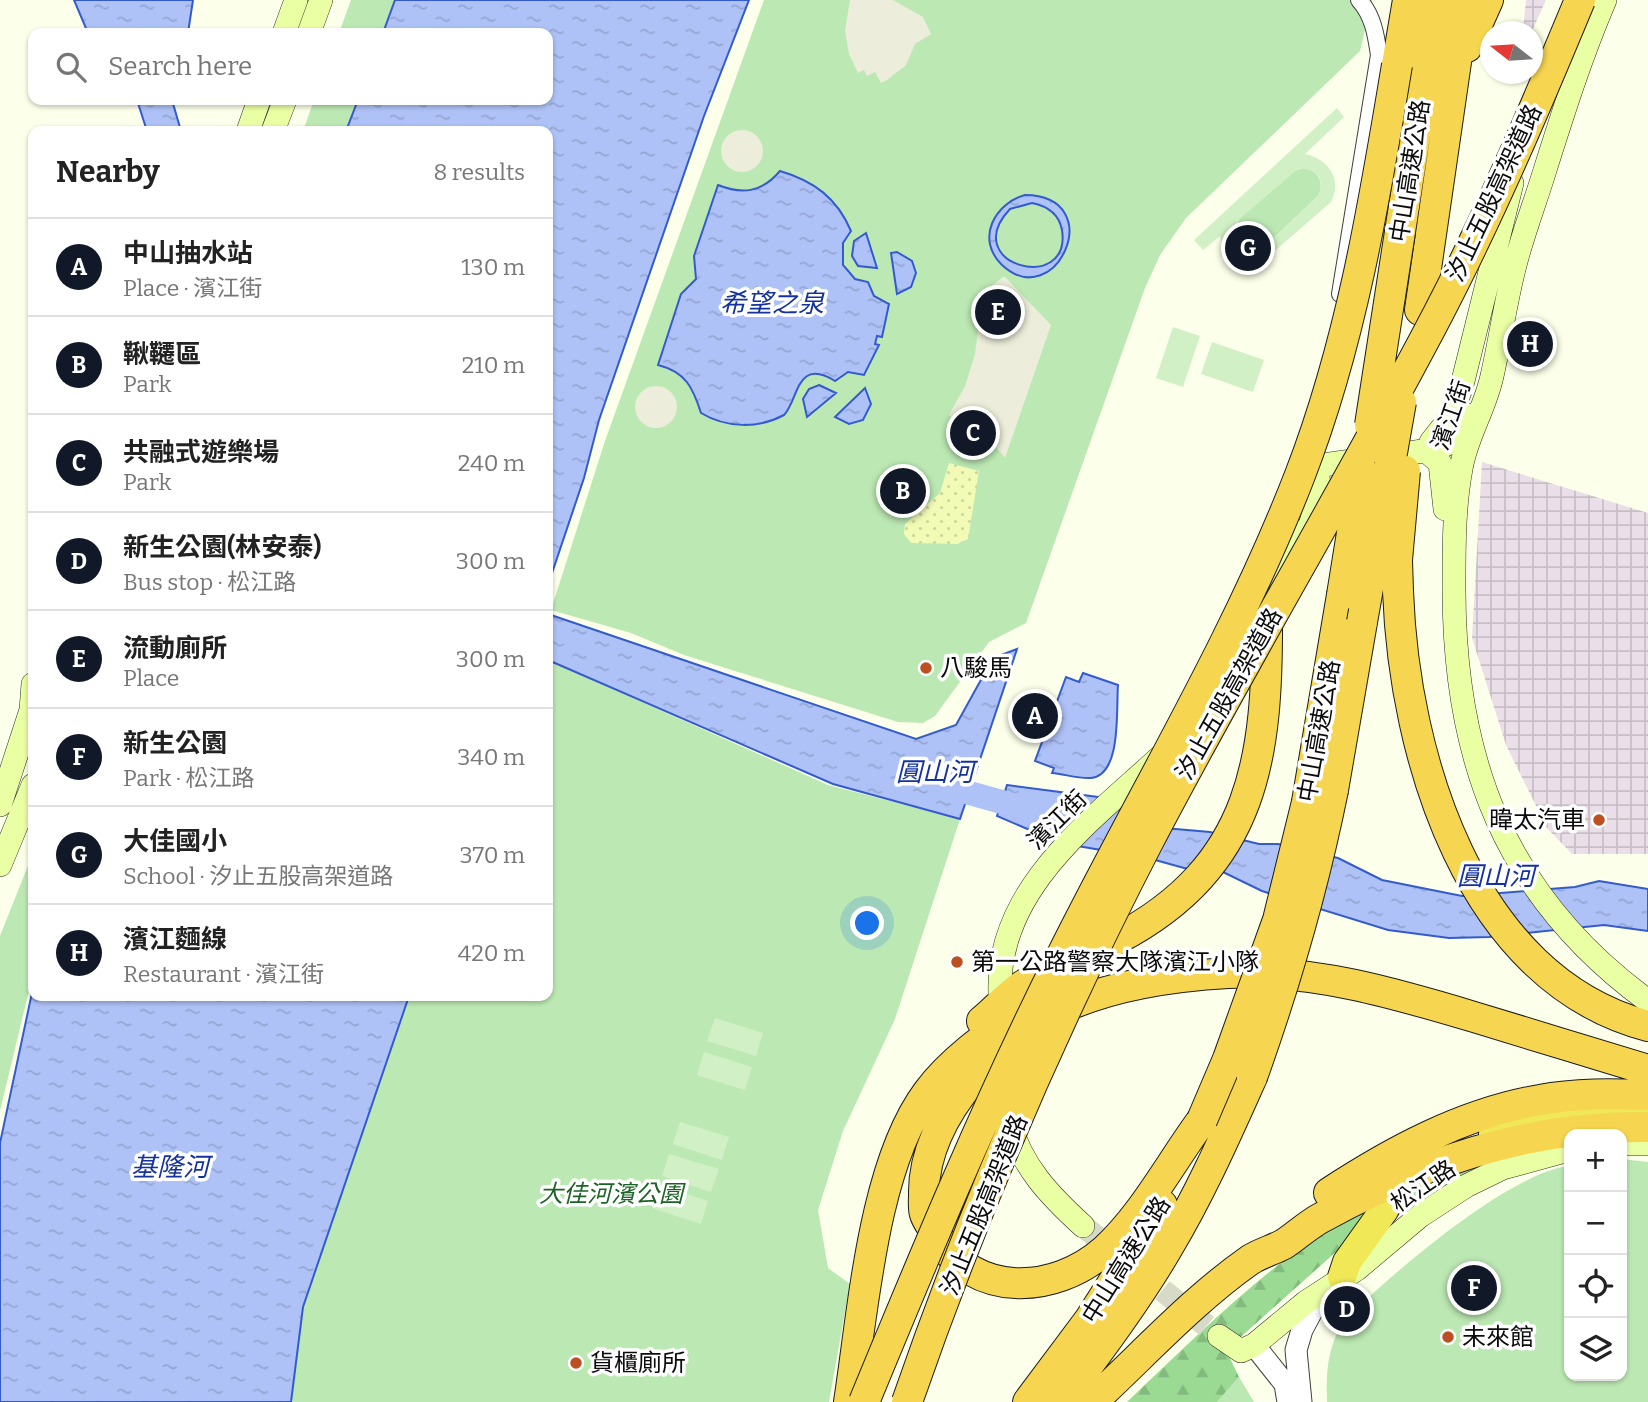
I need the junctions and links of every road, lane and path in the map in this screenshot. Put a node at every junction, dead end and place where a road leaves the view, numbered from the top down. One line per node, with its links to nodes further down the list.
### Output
1 (296, 0): 10 (main road)
2 (321, 0): 11 (main road)
3 (1359, 0): 20 (street)
4 (1408, 0): 54 (highway, 汐止五股高架道路, bridge)
5 (1436, 0): 28 (highway, 中山高速公路, bridge)
6 (1465, 0): 12 (highway, 中山高速公路)
7 (1488, 0): 12 (highway)
8 (1577, 0): 19 (main road, 濱江街); 55 (highway, 汐止五股高架道路, bridge)
9 (1605, 0): 18 (main road, 濱江街)
10 (286, 28)
11 (311, 28)
12 (1456, 69): 17 (highway, 中山高速公路)
13 (257, 105): 15 (main road)
14 (283, 105): 16 (main road)
15 (250, 126)
16 (275, 126)
17 (1420, 310): 28 (highway, 中山高速公路, bridge); 34 (highway, bridge)
18 (1483, 403): 19 (main road); 21 (main road, 濱江街)
19 (1425, 450): 20 (main road, 濱江街); 21 (main road)
20 (1316, 466): 22 (main road, 濱江街); 23 (main road, 濱江街)
21 (1454, 553): 33 (main road, 濱江街)
22 (1267, 609): 23 (highway); 27 (main road, 濱江街)
23 (1267, 649): 24 (main road, 濱江街); 26 (highway)
24 (1210, 710): 26 (highway); 27 (main road, 濱江街)
25 (28, 719): 30 (main road)
26 (1263, 732): 36 (highway)
27 (1167, 751): 32 (main road, 濱江街)
28 (1320, 796): 41 (highway, 中山高速公路, bridge); 57 (highway, 中山高速公路, bridge)
29 (28, 797): 31 (main road)
30 (0, 805)
31 (0, 865)
32 (1007, 987)
33 (1648, 1001)
34 (1648, 1026)
35 (1648, 1051): 36 (highway)
36 (950, 1067): 53 (highway)
37 (1009, 1067): 48 (main road)
38 (1648, 1070): 41 (highway)
39 (1648, 1095): 49 (highway)
40 (1648, 1113): 43 (highway)
41 (1202, 1119): 56 (highway, 中山高速公路)
42 (1648, 1127): 49 (highway)
43 (1470, 1140)
44 (1627, 1144): 45 (main road)
45 (1648, 1144)
46 (1564, 1151): 50 (main road, 松江路)
47 (1385, 1209): 50 (highway)
48 (1089, 1222)
49 (1252, 1258): 58 (highway)
50 (1332, 1285): 52 (main road, 松江路); 60 (street, 松江路)
51 (1223, 1331): 52 (main road)
52 (1254, 1346): 59 (street)
53 (849, 1402)
54 (864, 1402)
55 (907, 1402)
56 (1028, 1402)
57 (1060, 1402)
58 (1092, 1402)
59 (1288, 1402)
60 (1301, 1402)

